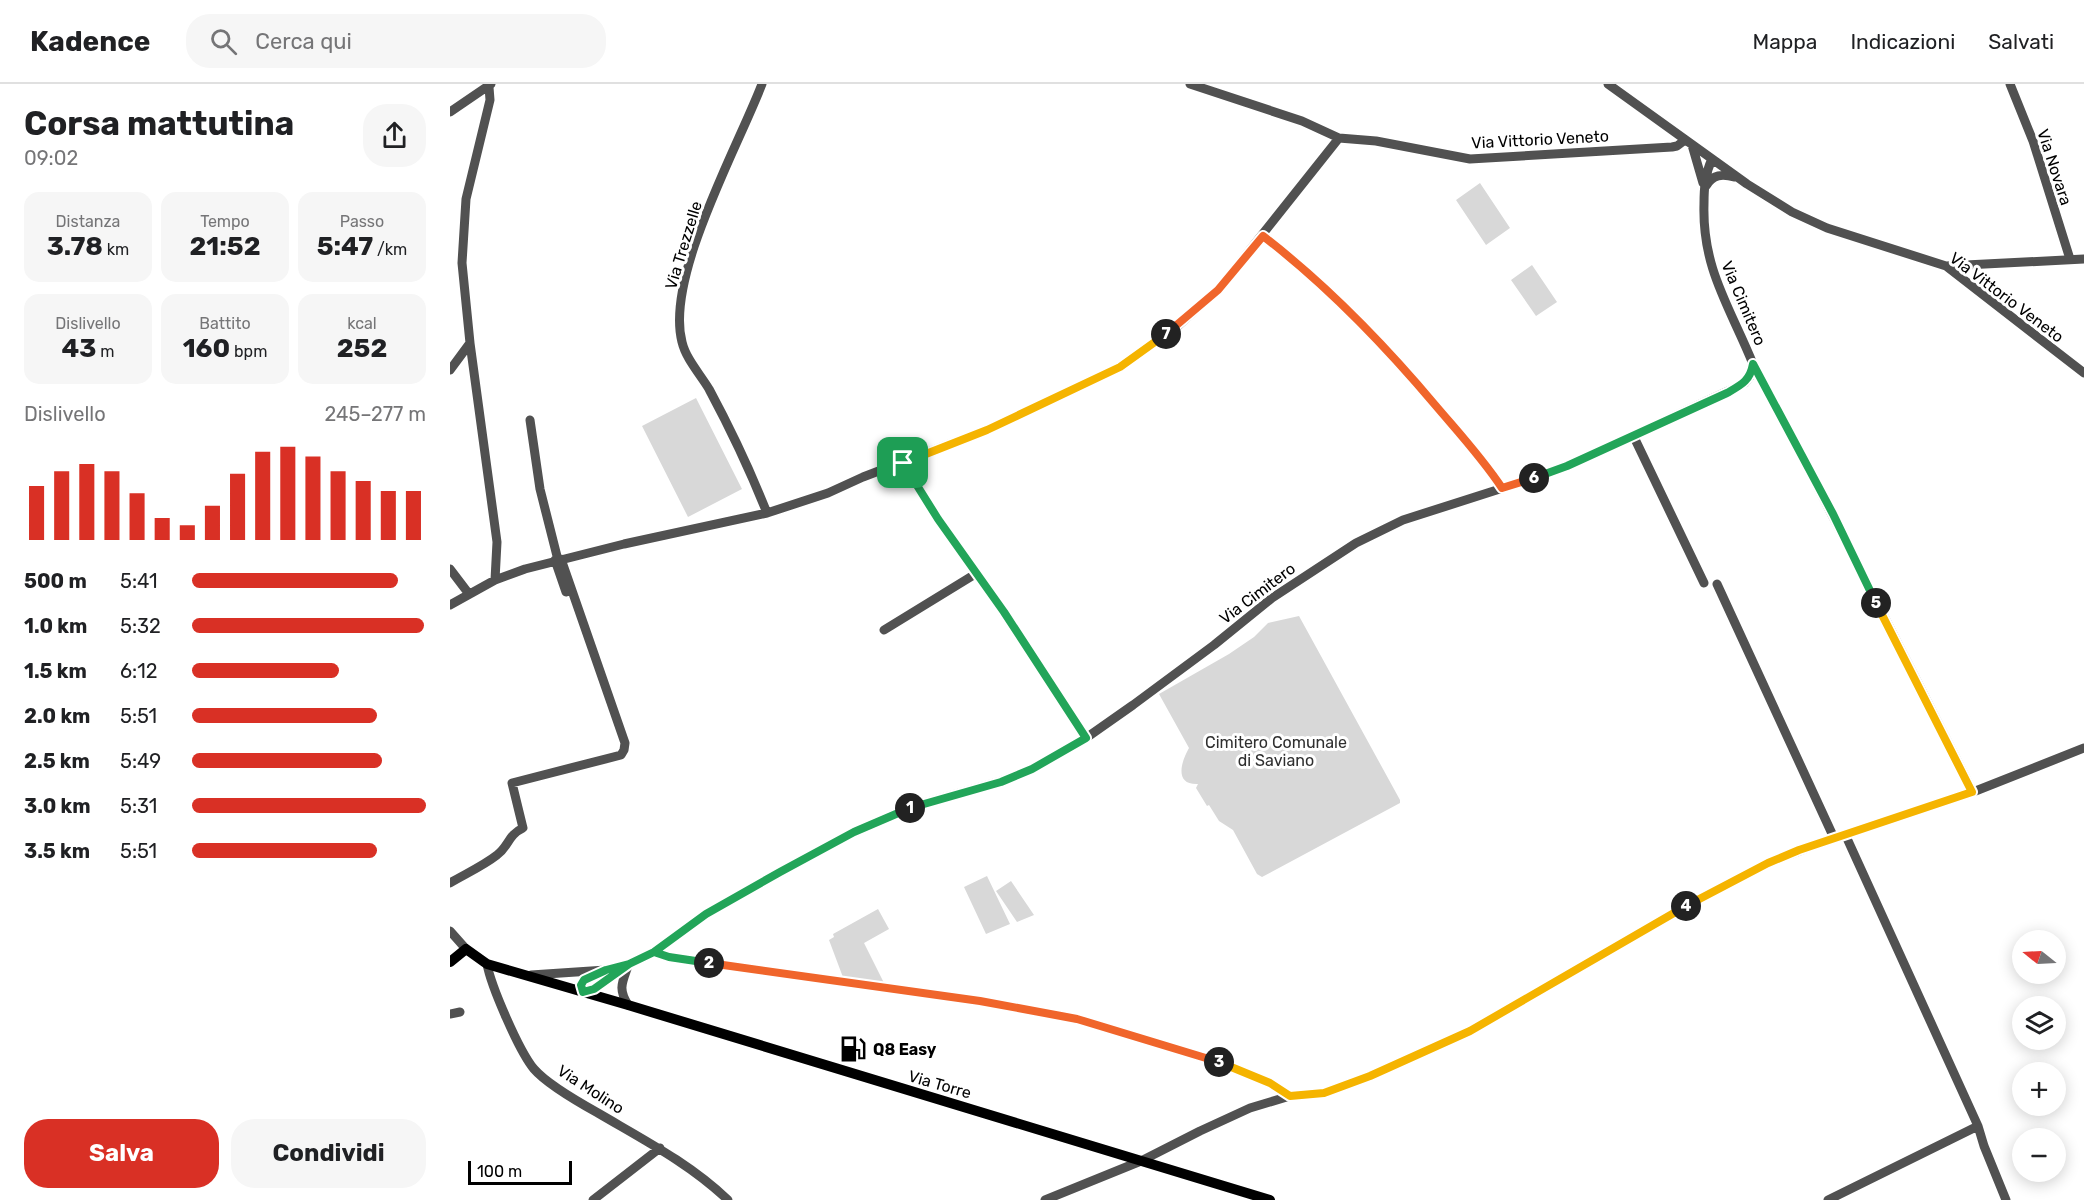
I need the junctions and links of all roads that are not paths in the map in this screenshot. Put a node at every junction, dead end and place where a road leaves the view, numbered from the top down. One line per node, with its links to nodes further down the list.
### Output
1 (762, 84): 24 (street, Via Trezzelle)
2 (1190, 84): 7 (street, Via Vittorio Veneto)
3 (1608, 84): 8 (street, Via Vittorio Veneto)
4 (2010, 84): 13 (street, Via Novara)
5 (490, 86): 6 (street); 16 (street)
6 (450, 112)
7 (1339, 138): 8 (street, Via Vittorio Veneto); 12 (street)
8 (1688, 142): 9 (street, Via Vittorio Veneto); 11 (street, Via Cimitero)
9 (1712, 159): 10 (street, Via Vittorio Veneto); 11 (street, Via Cimitero)
10 (1738, 177): 11 (street); 15 (street, Via Vittorio Veneto)
11 (1704, 188): 17 (street, Via Cimitero)
12 (1263, 236): 22 (street); 23 (street)
13 (2070, 259): 14 (street); 15 (street)
14 (2084, 259)
15 (1946, 266): 19 (street, Via Vittorio Veneto)
16 (470, 343): 18 (street); 28 (street)
17 (1753, 364): 21 (street, Via Cimitero); 36 (street)
18 (450, 370)
19 (2084, 373)
20 (530, 420): 25 (street)
21 (1633, 435): 23 (street, Via Cimitero); 29 (street)
22 (903, 463): 24 (street); 27 (street)
23 (1502, 488): 34 (street, Via Cimitero)
24 (767, 513): 25 (street)
25 (558, 560): 28 (street); 39 (street)
26 (450, 569): 31 (street)
27 (977, 573): 33 (street); 34 (street)
28 (495, 580): 31 (street)
29 (1704, 583)
30 (1717, 584): 38 (street)
31 (469, 594): 32 (street)
32 (450, 605)
33 (884, 630)
34 (1086, 738): 42 (street, Via Cimitero)
35 (2084, 748): 36 (street)
36 (1972, 792): 37 (street)
37 (1845, 834): 38 (street); 51 (street)
38 (1833, 838): 50 (street)
39 (450, 883)
40 (450, 931): 41 (street)
41 (466, 949): 43 (main road); 44 (main road, Via Torre)
42 (654, 952): 45 (street, Via Cimitero); 50 (street)
43 (450, 962)
44 (487, 964): 47 (main road, Via Torre); 52 (street, Via Molino)
45 (629, 964): 46 (street, Via Cimitero); 48 (street, Via Cimitero); 49 (street)
46 (606, 970): 47 (street, Via Cimitero); 48 (street, Via Cimitero)
47 (526, 975): 48 (main road, Via Torre)
48 (583, 992): 49 (main road, Via Torre)
49 (628, 1005): 53 (main road, Via Torre)
50 (1290, 1096): 53 (street)
51 (1978, 1126): 58 (street); 59 (street)
52 (660, 1148): 54 (street); 55 (street, Via Molino)
53 (1142, 1161): 56 (street); 57 (main road, Via Torre)
54 (593, 1200)
55 (728, 1200)
56 (1045, 1200)
57 (1270, 1200)
58 (1828, 1200)
59 (2006, 1200)

